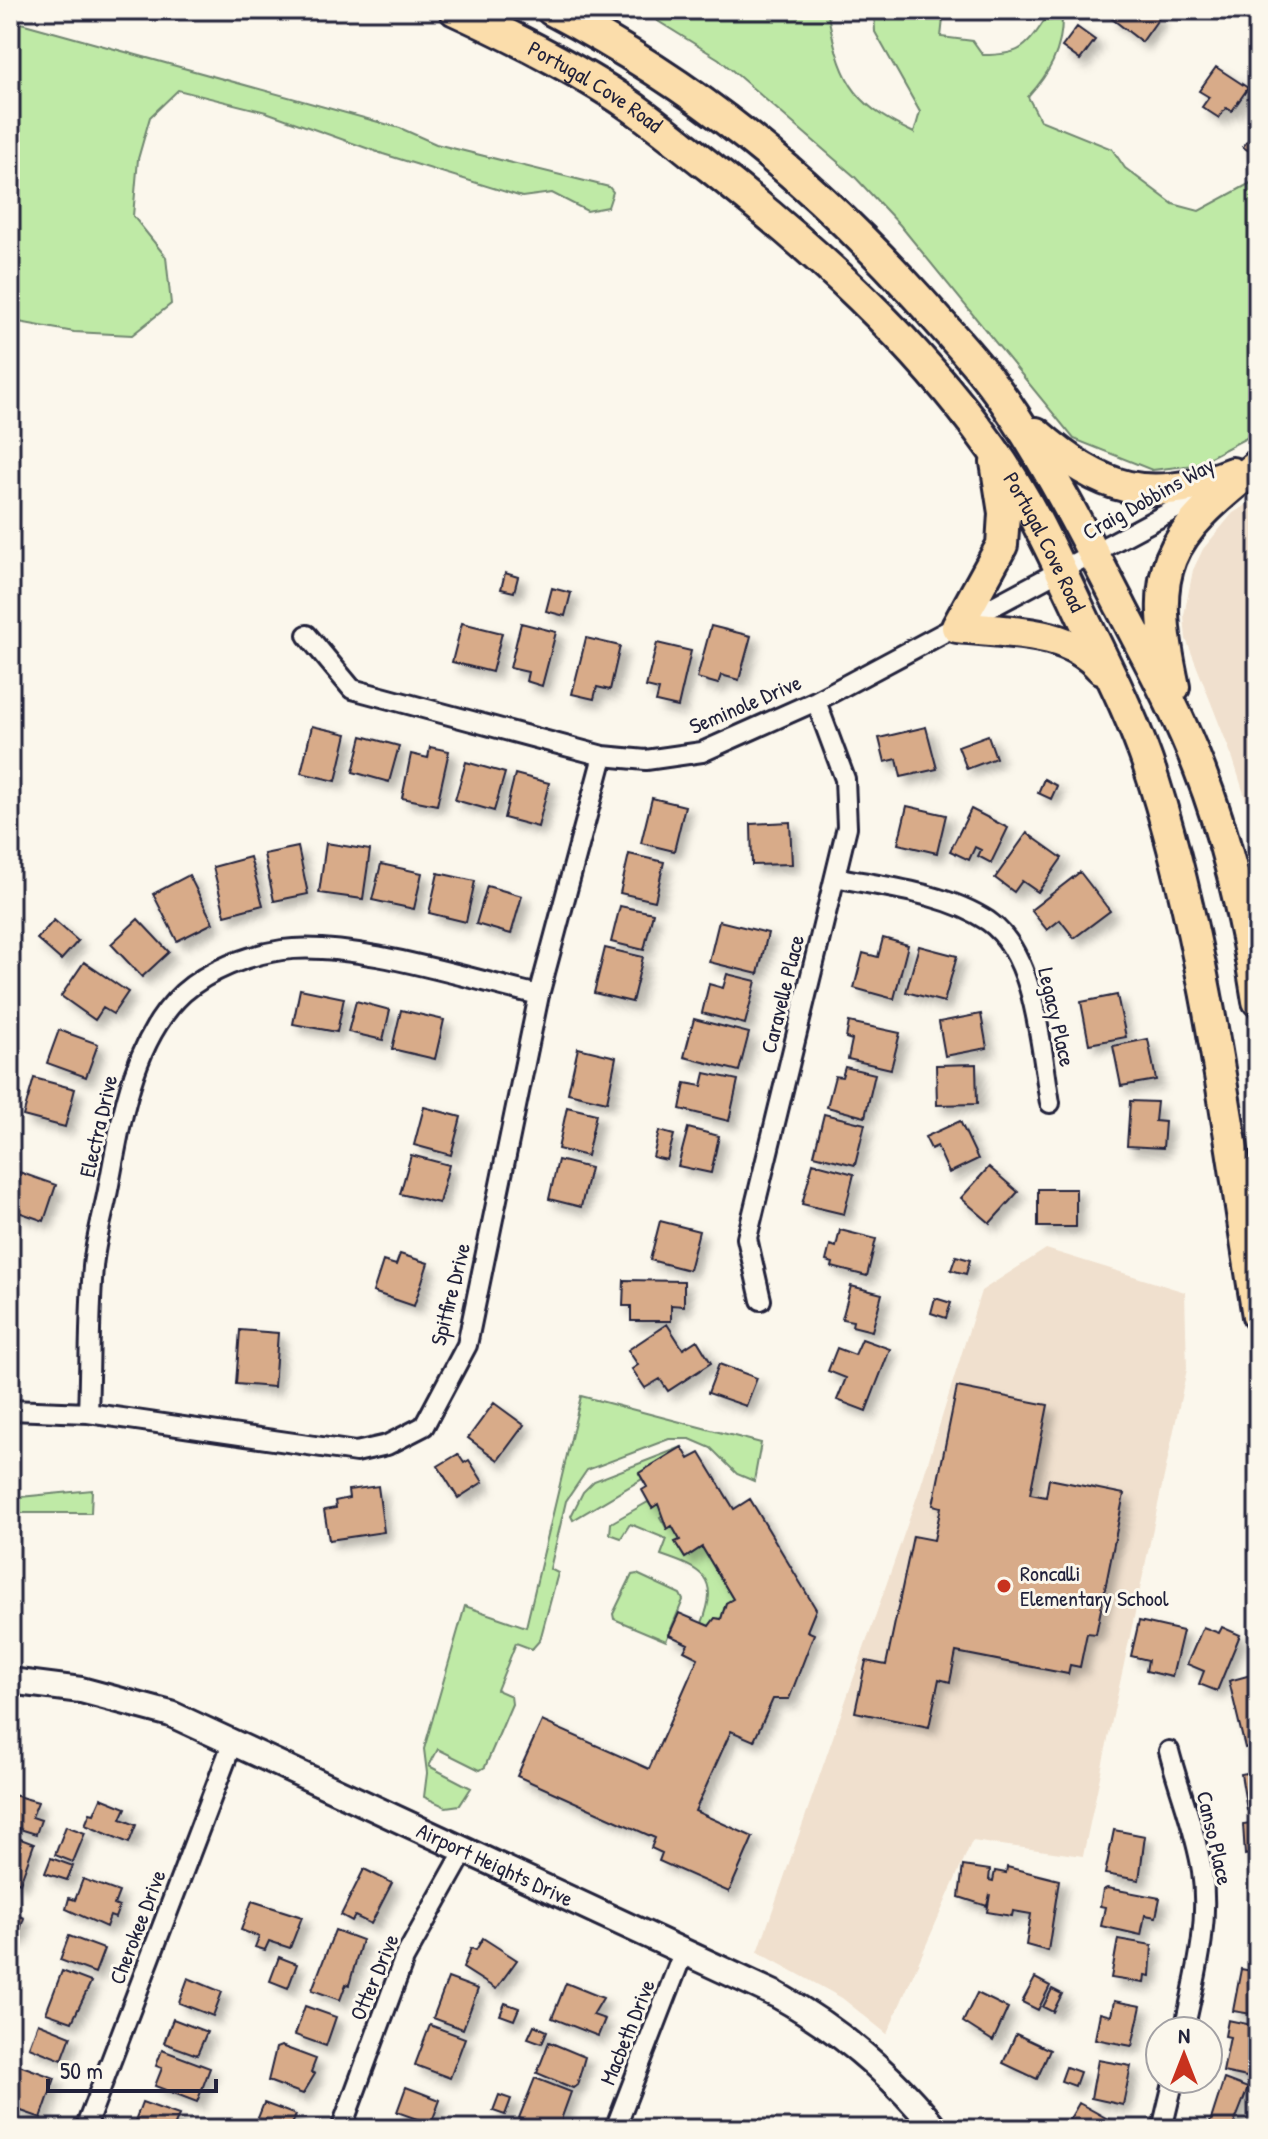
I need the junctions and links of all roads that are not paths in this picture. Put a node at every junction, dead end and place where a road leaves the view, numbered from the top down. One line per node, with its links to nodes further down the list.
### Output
1 (455, 10): 4 (main road, Portugal Cove Road)
2 (552, 10): 3 (main road, Portugal Cove Road)
3 (1013, 413): 5 (main road); 6 (main road, Portugal Cove Road)
4 (993, 450): 7 (main road, Portugal Cove Road); 8 (main road)
5 (1258, 464): 6 (street, Craig Dobbins Way); 12 (main road)
6 (1095, 555): 7 (street, Craig Dobbins Way); 12 (main road, Portugal Cove Road)
7 (1061, 572): 8 (street, Seminole Drive); 10 (main road, Portugal Cove Road)
8 (957, 627): 10 (main road); 11 (street, Seminole Drive)
9 (307, 635): 13 (street, Seminole Drive)
10 (1120, 691): 19 (main road, Portugal Cove Road)
11 (816, 701): 13 (street, Seminole Drive); 14 (street, Caravelle Place)
12 (1183, 728): 16 (main road, Portugal Cove Road)
13 (603, 756): 15 (street, Spitfire Drive)
14 (835, 877): 17 (street, Legacy Place); 18 (street, Caravelle Place)
15 (539, 995): 21 (street, Spitfire Drive); 21 (street, Electra Drive)
16 (1258, 1001)
17 (1050, 1103)
18 (761, 1300)
19 (1258, 1316)
20 (10, 1410): 21 (street, Spitfire Drive)
21 (88, 1413)
22 (10, 1681): 23 (street, Airport Heights Drive)
23 (233, 1741): 25 (street, Airport Heights Drive); 29 (street, Cherokee Drive)
24 (1169, 1751): 27 (street, Canso Place)
25 (465, 1850): 26 (street, Airport Heights Drive); 30 (street, Otter Drive)
26 (683, 1953): 31 (street, Macbeth Drive); 32 (street, Airport Heights Drive)
27 (1188, 2015)
28 (1170, 2095): 33 (street)
29 (85, 2129)
30 (341, 2129)
31 (615, 2129)
32 (936, 2129)
33 (1162, 2129)

